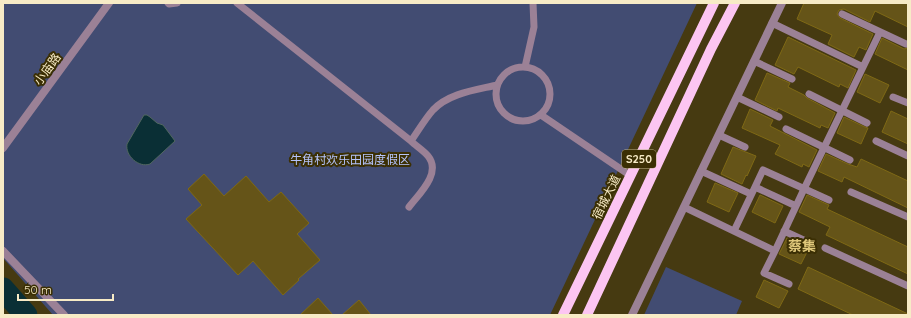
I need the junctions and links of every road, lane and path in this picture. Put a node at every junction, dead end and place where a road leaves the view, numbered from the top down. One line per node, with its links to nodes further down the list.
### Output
1 (109, 3): 32 (street, 小庙路)
2 (168, 3): 3 (lane)
3 (177, 3)
4 (237, 3): 28 (lane)
5 (533, 3): 14 (lane)
6 (714, 3): 36 (main road, 宿城大道 / S250)
7 (735, 3): 56 (main road, S250)
8 (782, 3): 10 (street)
9 (842, 14): 11 (lane)
10 (772, 23): 13 (street); 15 (lane)
11 (880, 32): 12 (lane); 15 (lane)
12 (906, 44)
13 (754, 61): 16 (lane); 20 (street)
14 (525, 67): 17 (lane); 23 (lane)
15 (863, 67): 22 (lane)
16 (792, 79)
17 (497, 85): 23 (lane); 28 (lane)
18 (809, 94): 22 (lane)
19 (893, 96): 21 (lane)
20 (737, 97): 24 (lane); 27 (street)
21 (908, 103)
22 (842, 110): 25 (lane); 31 (lane)
23 (541, 115): 36 (lane)
24 (779, 117)
25 (866, 123)
26 (786, 129): 31 (lane)
27 (718, 135): 30 (lane); 35 (street)
28 (411, 141): 43 (lane)
29 (876, 142): 33 (lane)
30 (745, 147)
31 (824, 147): 34 (lane); 38 (lane)
32 (3, 148)
33 (908, 156)
34 (850, 160)
35 (701, 171): 40 (lane); 44 (street)
36 (631, 176): 55 (main road, 宿城大道 / S250)
37 (755, 187): 38 (lane); 40 (lane); 42 (lane)
38 (804, 189): 41 (lane); 42 (lane)
39 (851, 192): 45 (lane)
40 (751, 194): 46 (lane)
41 (829, 200)
42 (796, 206): 47 (lane)
43 (410, 207)
44 (684, 207): 46 (lane); 57 (street)
45 (908, 217)
46 (734, 231): 51 (lane)
47 (784, 231): 48 (lane); 51 (lane)
48 (810, 243)
49 (825, 248): 53 (lane)
50 (3, 251): 54 (street)
51 (775, 251): 52 (lane)
52 (789, 284)
53 (908, 286)
54 (64, 315)
55 (563, 315)
56 (587, 315)
57 (632, 315)

